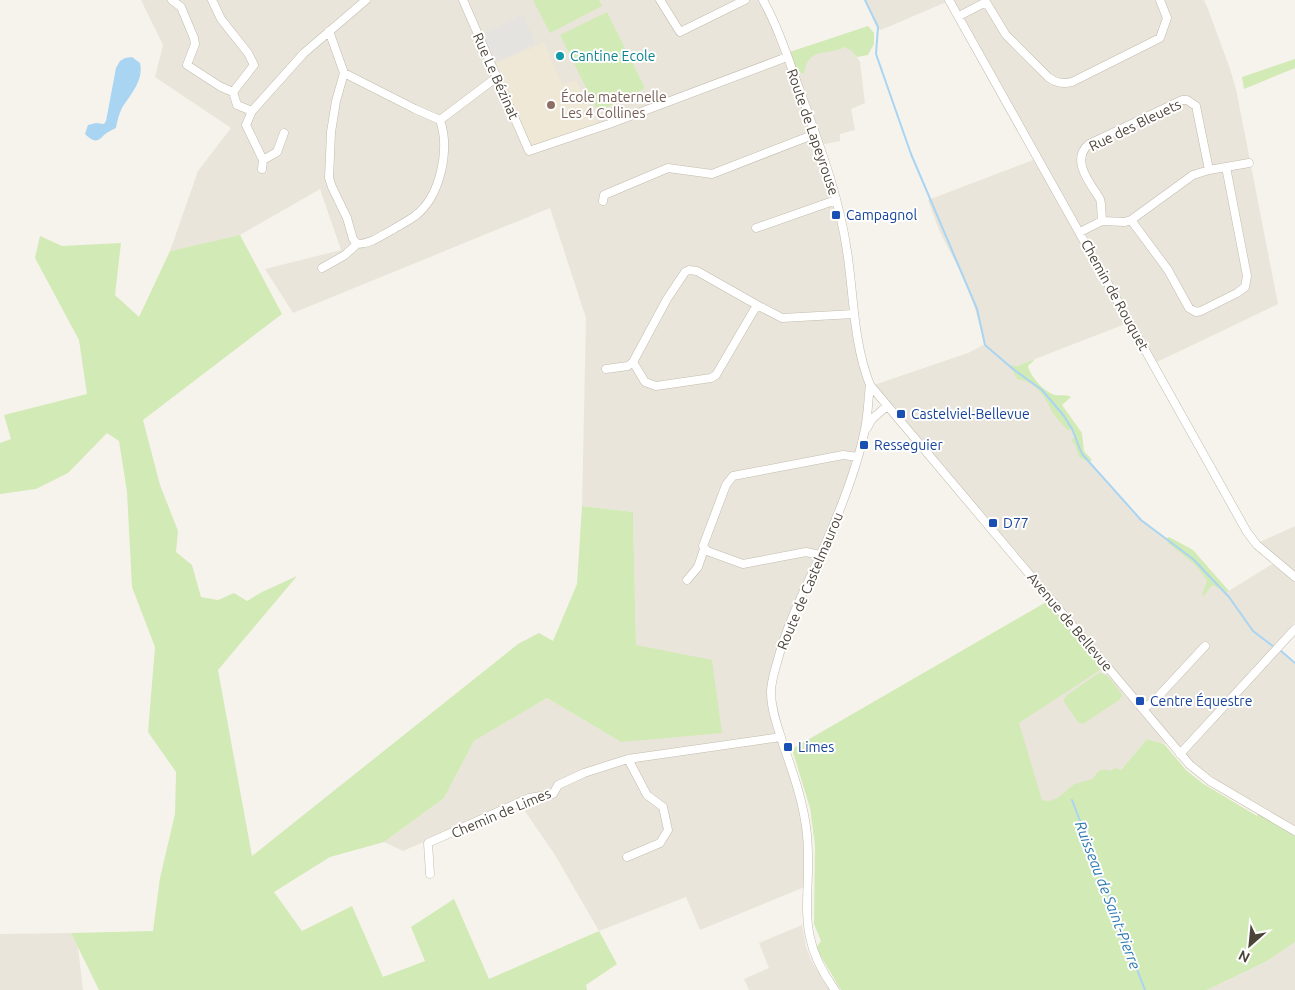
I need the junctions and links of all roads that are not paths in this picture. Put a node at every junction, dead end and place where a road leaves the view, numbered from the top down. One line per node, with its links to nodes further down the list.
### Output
1 (172, 0): 16 (street)
2 (212, 0): 16 (street)
3 (366, 0): 12 (street)
4 (463, 0): 15 (street, Rue Le Bézinat)
5 (660, 0): 6 (street)
6 (745, 0)
7 (763, 0): 13 (street, Route de Lapeyrouse)
8 (949, 0): 11 (street, Chemin de Rouquet)
9 (1160, 0): 10 (street)
10 (986, 1): 11 (street)
11 (958, 16): 31 (street, Chemin de Rouquet)
12 (329, 31): 14 (street); 17 (street)
13 (787, 57): 15 (street, Rue Le Bézinat); 20 (street, Route de Lapeyrouse)
14 (344, 73): 18 (street); 32 (street)
15 (498, 81): 18 (street)
16 (233, 92): 17 (street)
17 (252, 111): 21 (street)
18 (440, 120): 32 (street)
19 (284, 133): 21 (street)
20 (816, 134): 26 (street, Route de Lapeyrouse); 27 (street)
21 (263, 160): 24 (street)
22 (1248, 163): 23 (street)
23 (1226, 167): 25 (street); 28 (street)
24 (262, 169)
25 (1209, 170): 28 (street); 29 (street, Rue des Bleuets)
26 (836, 200): 30 (street); 35 (street, Route de Lapeyrouse)
27 (603, 201)
28 (1131, 220): 29 (street)
29 (1102, 221): 31 (street)
30 (756, 228)
31 (1080, 232): 46 (street, Chemin de Rouquet)
32 (357, 244): 33 (street)
33 (322, 268)
34 (757, 305): 35 (street); 36 (street); 36 (street)
35 (854, 314): 38 (street, Route de Lapeyrouse)
36 (633, 362): 37 (street)
37 (606, 369)
38 (870, 385): 39 (street, Avenue de Bellevue); 40 (street, Route de Castelmaurou)
39 (887, 406): 41 (street, Route de Castelmaurou); 50 (street, Avenue de Bellevue)
40 (868, 407): 41 (street); 42 (street, Route de Castelmaurou)
41 (880, 412): 42 (street, Route de Castelmaurou)
42 (865, 432): 43 (street, Route de Castelmaurou)
43 (858, 456): 44 (street); 45 (street, Route de Castelmaurou)
44 (704, 549): 45 (street); 47 (street)
45 (820, 556): 51 (street, Route de Castelmaurou)
46 (1295, 577)
47 (688, 580)
48 (1295, 629): 52 (street)
49 (1205, 646): 50 (street)
50 (1143, 709): 52 (street, Avenue de Bellevue)
51 (781, 737): 53 (street); 57 (street, Route de Castelmaurou)
52 (1180, 754): 54 (street, Avenue de Bellevue)
53 (628, 759): 55 (street); 56 (street, Chemin de Limes)
54 (1295, 832)
55 (628, 857)
56 (430, 874)
57 (835, 990)

